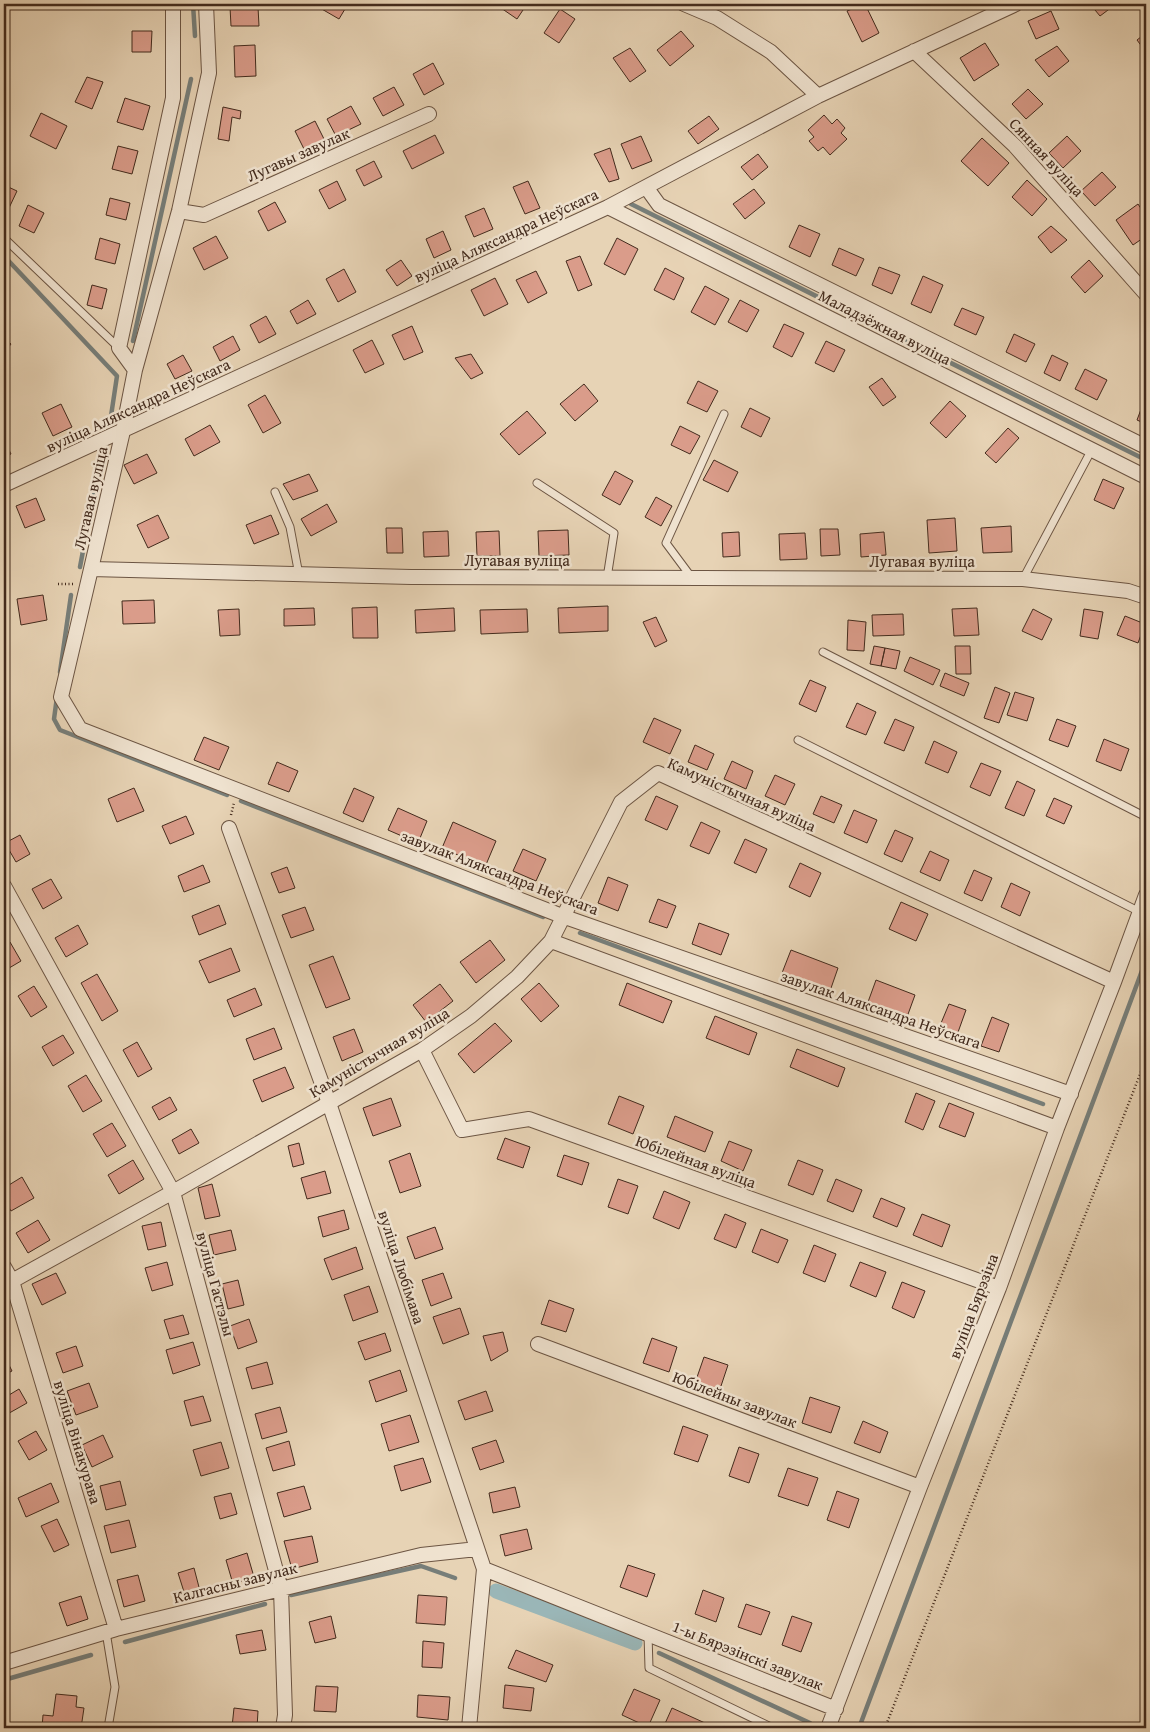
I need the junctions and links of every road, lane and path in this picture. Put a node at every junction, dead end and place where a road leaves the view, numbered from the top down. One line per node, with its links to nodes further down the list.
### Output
1 (172, 4): 13 (street)
2 (206, 4): 10 (street, Лугавая вуліца)
3 (684, 4): 6 (street)
4 (1016, 4): 5 (street, вуліца Аляксандра Неўскага)
5 (914, 51): 6 (street, вуліца Аляксандра Неўскага); 12 (street, Сянная вуліца)
6 (818, 96): 8 (street, вуліца Аляксандра Неўскага)
7 (429, 114): 10 (street, Лугавы завулак)
8 (646, 187): 9 (street, вуліца Аляксандра Неўскага); 17 (street, Маладзёжная вуліца)
9 (608, 207): 16 (street, вуліца Аляксандра Неўскага); 18 (street, Маладзёжная вуліца)
10 (179, 211): 14 (street, Лугавая вуліца)
11 (4, 238): 13 (lane)
12 (1146, 294)
13 (119, 348): 14 (street)
14 (136, 370): 16 (street, Лугавая вуліца)
15 (724, 414): 26 (lane)
16 (123, 431): 21 (street, вуліца Аляксандра Неўскага); 23 (street, Лугавая вуліца)
17 (1146, 447)
18 (1091, 451): 19 (street, Маладзёжная вуліца); 27 (lane)
19 (1146, 477)
20 (537, 483): 25 (lane)
21 (4, 485)
22 (275, 492): 24 (lane)
23 (91, 569): 24 (street, Лугавая вуліца); 31 (street, завулак Аляксандра Неўскага)
24 (299, 574): 25 (street, Лугавая вуліца)
25 (607, 578): 26 (street, Лугавая вуліца)
26 (693, 578): 27 (street, Лугавая вуліца)
27 (1023, 579): 28 (street, Лугавая вуліца)
28 (1146, 597)
29 (823, 652): 32 (lane)
30 (798, 740): 36 (lane)
31 (237, 790): 33 (path); 37 (street, завулак Аляксандра Неўскага)
32 (1146, 817)
33 (229, 828): 43 (street, вуліца Любімава)
34 (4, 886): 45 (street, вуліца Гастэлы)
35 (1146, 895): 36 (street, вуліца Бярэзіна)
36 (1140, 912): 39 (street, вуліца Бярэзіна)
37 (562, 916): 38 (street, Камуністычная вуліца); 39 (street, Камуністычная вуліца); 42 (street, завулак Аляксандра Неўскага)
38 (551, 941): 40 (street, Камуністычная вуліца); 44 (street)
39 (1114, 982): 42 (street, вуліца Бярэзіна)
40 (422, 1050): 43 (street, Камуністычная вуліца); 48 (street, Юбілейная вуліца)
41 (1146, 1059): 63 (path)
42 (1071, 1094): 44 (street, вуліца Бярэзіна)
43 (329, 1103): 45 (street, Камуністычная вуліца); 51 (street, вуліца Любімава)
44 (1057, 1128): 48 (street, вуліца Бярэзіна)
45 (173, 1192): 47 (street, Камуністычная вуліца); 53 (street, вуліца Гастэлы)
46 (4, 1267): 47 (street, вуліца Вінакурава)
47 (12, 1281): 54 (street, вуліца Вінакурава)
48 (999, 1288): 50 (street, вуліца Бярэзіна)
49 (538, 1344): 50 (street, Юбілейны завулак)
50 (920, 1487): 57 (street, вуліца Бярэзіна)
51 (477, 1549): 52 (street, вуліца Любімава); 53 (street, Калгасны завулак)
52 (484, 1569): 55 (street, 1-ы Бярэзінскі завулак); 60 (street, вуліца Любімава)
53 (281, 1589): 54 (street, Калгасны завулак); 59 (street, вуліца Гастэлы)
54 (111, 1631): 56 (street, Калгасны завулак); 58 (lane)
55 (648, 1634): 57 (street, 1-ы Бярэзінскі завулак); 61 (lane, 1-ы Бярэзінскі завулак)
56 (4, 1663)
57 (836, 1709): 62 (street, вуліца Бярэзіна)
58 (108, 1728)
59 (284, 1728)
60 (469, 1728)
61 (774, 1728)
62 (828, 1728)
63 (885, 1728)

